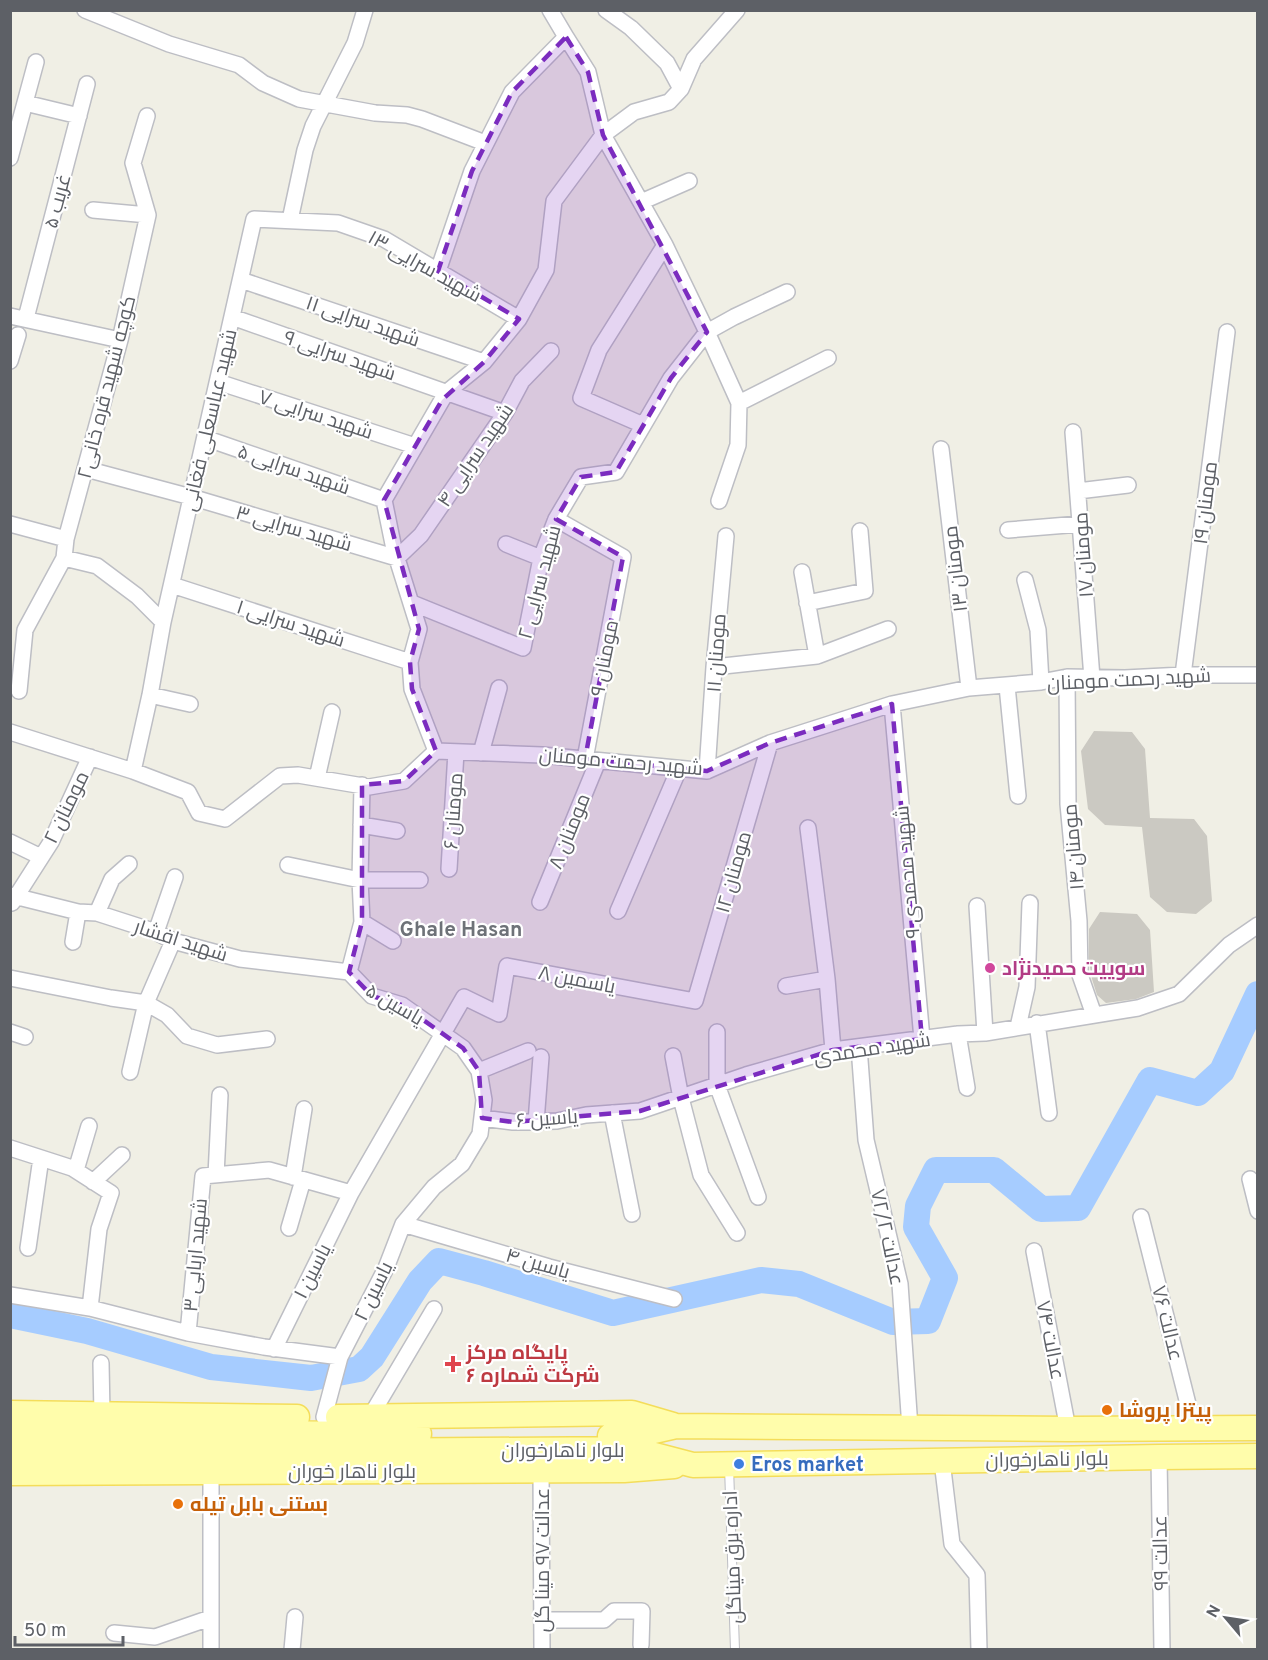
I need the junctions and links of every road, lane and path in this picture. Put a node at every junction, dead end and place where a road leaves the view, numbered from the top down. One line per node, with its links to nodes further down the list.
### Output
1 (85, 10): 11 (street)
2 (364, 10): 11 (street)
3 (550, 10): 6 (street)
4 (606, 10): 9 (street)
5 (737, 10): 9 (street)
6 (566, 37): 14 (street); 15 (street)
7 (36, 62): 10 (street)
8 (87, 84): 12 (street, غریب ۵)
9 (681, 89): 14 (street)
10 (25, 103): 12 (street); 16 (street)
11 (323, 105): 15 (street); 22 (street)
12 (79, 116): 27 (street, غریب ۵)
13 (147, 116): 20 (street)
14 (603, 135): 18 (street); 29 (street)
15 (485, 143): 24 (street)
16 (10, 158)
17 (689, 181): 18 (street)
18 (641, 202): 23 (street)
19 (93, 210): 20 (street)
20 (148, 215): 33 (street, کوچه شهید قره خانی۲)
21 (254, 219): 22 (street, شهید سرایی ۱۳); 25 (street, شهید عباسعلی فغانی)
22 (290, 220): 24 (street, شهید سرایی ۱۳)
23 (665, 245): 30 (street); 42 (street)
24 (438, 271): 29 (street, شهید سرایی ۱۳)
25 (241, 280): 28 (street, شهید عباسعلی فغانی); 37 (street, شهید سرایی ۱۱)
26 (787, 292): 30 (street)
27 (18, 317): 33 (street)
28 (232, 317): 38 (street, شهید عباسعلی فغانی); 39 (street, شهید سرایی ۹)
29 (519, 319): 37 (street)
30 (707, 332): 40 (street); 42 (street, شهید سرایی ۲)
31 (1227, 332): 74 (street, مومنان ۱۹)
32 (18, 335): 36 (street)
33 (120, 340): 47 (street, کوچه شهید قره خانی۲)
34 (551, 351): 41 (street, شهید سرایی ۴)
35 (828, 358): 40 (street)
36 (10, 362)
37 (484, 362): 39 (street)
38 (218, 382): 44 (street, شهید عباسعلی فغانی); 45 (street, شهید سرایی ۷)
39 (447, 392): 41 (street, شهید سرایی ۹); 45 (street)
40 (739, 403): 52 (street)
41 (505, 413): 62 (street, شهید سرایی ۴)
42 (643, 425): 53 (street, شهید سرایی ۲)
43 (1073, 432): 49 (street, مومنان ۱۷)
44 (205, 438): 50 (street, شهید عباسعلی فغانی); 51 (street, شهید سرایی ۵)
45 (415, 446): 51 (street)
46 (941, 449): 81 (street, مومنان ۱۳)
47 (86, 469): 50 (street, شهید سرایی ۳); 59 (street, کوچه شهید قره خانی۲)
48 (1128, 485): 49 (street)
49 (1078, 491): 55 (street, مومنان ۱۷)
50 (191, 497): 62 (street, شهید سرایی ۳); 66 (street, شهید عباسعلی فغانی)
51 (384, 500): 62 (street)
52 (719, 501)
53 (556, 519): 63 (street, شهید سرایی ۲); 93 (street, مومنان ۹)
54 (10, 524): 59 (street)
55 (1080, 524): 56 (street); 77 (street, مومنان ۱۷)
56 (1008, 530)
57 (860, 531): 68 (street)
58 (726, 536): 73 (street, مومنان ۱۱)
59 (66, 539): 61 (street, کوچه شهید قره خانی۲)
60 (506, 544): 63 (street)
61 (64, 558): 69 (street); 82 (street)
62 (397, 558): 67 (street)
63 (541, 558): 67 (street, شهید سرایی ۲)
64 (802, 572): 68 (street)
65 (1024, 580): 78 (street)
66 (172, 585): 69 (street, شهید عباسعلی فغانی); 72 (street, شهید سرایی ۱)
67 (411, 603): 72 (street)
68 (807, 603): 71 (street)
69 (163, 622): 83 (street, شهید عباسعلی فغانی)
70 (888, 629): 71 (street)
71 (817, 656): 73 (street)
72 (410, 662): 89 (street)
73 (714, 668): 96 (street, مومنان ۱۱)
74 (1183, 675): 75 (street, شهید رحمت مومنان); 77 (street, شهید رحمت مومنان)
75 (1257, 675)
76 (1067, 677): 77 (street, شهید رحمت مومنان); 78 (street, شهید رحمت مومنان); 131 (street, مومنان ۱۴)
77 (1092, 678)
78 (1041, 682): 79 (street, شهید رحمت مومنان)
79 (1007, 686): 81 (street, شهید رحمت مومنان); 99 (street)
80 (499, 688): 91 (street)
81 (969, 688): 85 (street, شهید رحمت مومنان)
82 (19, 691)
83 (150, 695): 84 (street); 95 (street, شهید عباسعلی فغانی)
84 (190, 704)
85 (892, 704): 88 (street, شهید رحمت مومنان); 139 (street, ۹ شهید محمدی)
86 (332, 712): 97 (street)
87 (10, 732): 92 (street)
88 (770, 743): 96 (street, شهید رحمت مومنان); 128 (street, مومنان ۱۲)
89 (436, 752): 90 (street, شهید رحمت مومنان); 98 (street)
90 (456, 752): 91 (street, شهید رحمت مومنان); 107 (street, مومنان ۶)
91 (481, 753): 93 (street, شهید رحمت مومنان)
92 (90, 757): 95 (street); 104 (street, ۲ مومنان)
93 (592, 760): 94 (street, شهید رحمت مومنان); 112 (street, مومنان ۸)
94 (679, 769): 96 (street, شهید رحمت مومنان); 115 (street)
95 (133, 771): 97 (street)
96 (707, 771)
97 (317, 778): 98 (street)
98 (362, 785): 100 (street)
99 (1018, 796)
100 (361, 825): 102 (street); 109 (street)
101 (808, 828): 126 (street)
102 (397, 831)
103 (10, 842): 104 (street)
104 (41, 857): 111 (street, ۲ مومنان)
105 (129, 864): 117 (street)
106 (288, 866): 109 (street)
107 (449, 869)
108 (175, 877): 120 (street)
109 (360, 880): 110 (street); 118 (street)
110 (420, 880)
111 (12, 899): 116 (street, شهید افشار)
112 (540, 902)
113 (1030, 903): 133 (street)
114 (977, 906): 135 (street)
115 (618, 911)
116 (78, 912): 117 (street, شهید افشار); 123 (street)
117 (97, 913): 120 (street, شهید افشار)
118 (362, 922): 122 (street); 124 (street)
119 (1257, 925): 131 (street, شهید محمدی)
120 (156, 932): 121 (street, شهید افشار)
121 (173, 941): 124 (street, شهید افشار); 129 (street)
122 (393, 941)
123 (73, 942)
124 (349, 972): 136 (street, یاسین ۵)
125 (10, 978): 129 (street)
126 (827, 979): 127 (street); 141 (street)
127 (786, 986)
128 (695, 1001): 130 (street, یاسمین ۸)
129 (146, 1003): 138 (street); 144 (street)
130 (499, 1014): 136 (street, یاسین ۱)
131 (1095, 1015): 132 (street, شهید محمدی)
132 (1037, 1023): 133 (street, شهید محمدی); 151 (street)
133 (1018, 1027): 135 (street, شهید محمدی)
134 (717, 1032): 145 (street)
135 (985, 1033): 137 (street, شهید محمدی)
136 (444, 1034): 143 (street, یاسین ۵); 163 (street, یاسین ۱)
137 (958, 1034): 139 (street, شهید محمدی); 146 (street)
138 (267, 1039)
139 (922, 1039): 140 (street, شهید محمدی)
140 (859, 1047): 141 (street, شهید محمدی); 186 (street, عدالت ۷۲/۲)
141 (833, 1050): 145 (street, شهید محمدی)
142 (673, 1056): 148 (street)
143 (479, 1071): 152 (street, یاسین ۲); 153 (street)
144 (130, 1072)
145 (717, 1085): 148 (street, شهید محمدی); 164 (street)
146 (967, 1088)
147 (220, 1095): 159 (street, شهید اربابی ۳)
148 (681, 1098): 150 (street, شهید محمدی); 170 (street)
149 (304, 1109): 160 (street)
150 (612, 1113): 153 (street, یاسین ۶); 166 (street)
151 (1049, 1113)
152 (482, 1118): 153 (street, یاسین ۶); 168 (street, یاسین ۲)
153 (536, 1122)
154 (89, 1126): 158 (street)
155 (10, 1148): 157 (street)
156 (122, 1155): 162 (street)
157 (41, 1158): 158 (street); 171 (street)
158 (76, 1170): 162 (street)
159 (209, 1176): 160 (street); 177 (street, شهید اربابی ۳)
160 (298, 1178): 163 (street); 169 (street)
161 (1250, 1179): 165 (street)
162 (93, 1182): 175 (street)
163 (351, 1193): 178 (street, یاسین ۱)
164 (758, 1197)
165 (1257, 1211)
166 (632, 1214)
167 (1141, 1218): 187 (street, عدالت ۷۶)
168 (403, 1224): 174 (street, یاسین ۴); 179 (street, یاسین ۲)
169 (289, 1228)
170 (737, 1233)
171 (28, 1248)
172 (1034, 1251): 189 (street, عدالت ۷۴)
173 (10, 1295): 175 (street)
174 (674, 1299)
175 (90, 1308): 177 (street)
176 (434, 1310): 184 (street)
177 (188, 1333): 178 (street)
178 (274, 1349): 179 (street)
179 (338, 1362): 183 (street, یاسین ۲)
180 (100, 1363): 182 (street)
181 (10, 1413): 182 (main road)
182 (102, 1414): 183 (main road)
183 (324, 1417): 184 (main road)
184 (370, 1417): 185 (main road)
185 (676, 1426): 186 (main road, بلوار ناهارخوران); 190 (main road, بلوار ناهارخوران)
186 (910, 1428): 189 (main road, بلوار ناهارخوران)
187 (1194, 1428): 188 (main road, بلوار ناهارخوران); 189 (main road, بلوار ناهارخوران)
188 (1257, 1428)
189 (1068, 1429)
190 (10, 1432)
191 (10, 1451): 195 (main road, بلوار ناهارخوران)
192 (1257, 1456): 193 (main road, بلوار ناهارخوران)
193 (1159, 1457): 194 (main road, بلوار ناهارخوران); 210 (street, عدالت ۹۹)
194 (942, 1461): 196 (main road, بلوار ناهارخوران); 209 (street)
195 (693, 1465): 196 (main road, بلوار ناهارخوران); 197 (main road, بلوار ناهار خوران)
196 (729, 1465): 208 (lane, اداره برق میناگل)
197 (541, 1470): 198 (main road, بلوار ناهار خوران); 202 (street, عدالت ۹۷ مینا گل)
198 (211, 1472): 199 (main road, بلوار ناهار خوران); 201 (street)
199 (10, 1473)
200 (295, 1617): 206 (street)
201 (210, 1618): 203 (street); 205 (street)
202 (542, 1620): 204 (street); 207 (street, عدالت ۹۷ مینا گل)
203 (114, 1633)
204 (641, 1646)
205 (211, 1650)
206 (292, 1650)
207 (542, 1650)
208 (735, 1650)
209 (979, 1650)
210 (1162, 1650)

